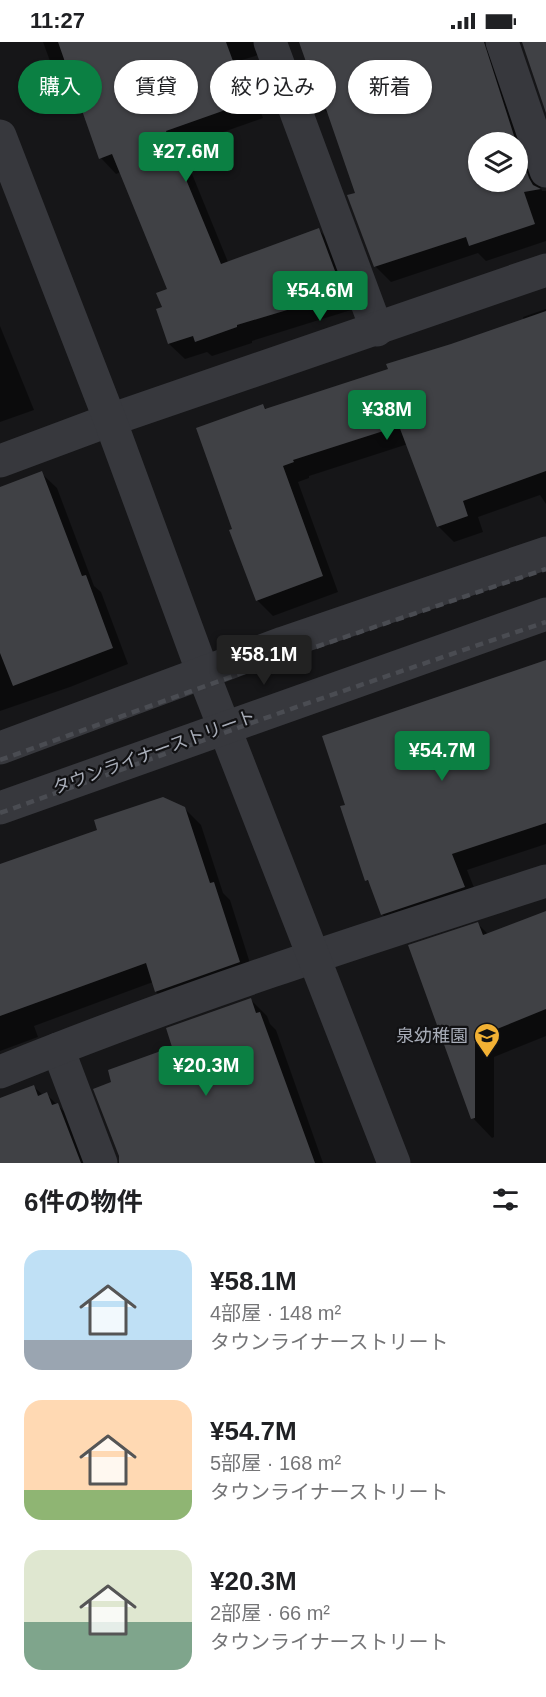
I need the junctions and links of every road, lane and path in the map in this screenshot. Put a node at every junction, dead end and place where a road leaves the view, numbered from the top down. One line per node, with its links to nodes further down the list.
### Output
1 (270, 42): 6 (street)
2 (502, 42): 4 (street)
3 (0, 136): 7 (street)
4 (546, 171)
5 (546, 270): 6 (street)
6 (377, 330): 7 (street)
7 (110, 420): 8 (street); 11 (street)
8 (0, 461)
9 (546, 553): 11 (street)
10 (546, 614): 12 (street, タウンライナーストリート)
11 (203, 673): 12 (street); 13 (street)
12 (225, 727): 14 (street, タウンライナーストリート); 16 (street)
13 (0, 748)
14 (0, 808)
15 (546, 881): 16 (street)
16 (313, 956): 17 (street); 20 (street)
17 (58, 1049): 18 (street); 19 (street)
18 (0, 1072)
19 (101, 1163)
20 (394, 1163)

